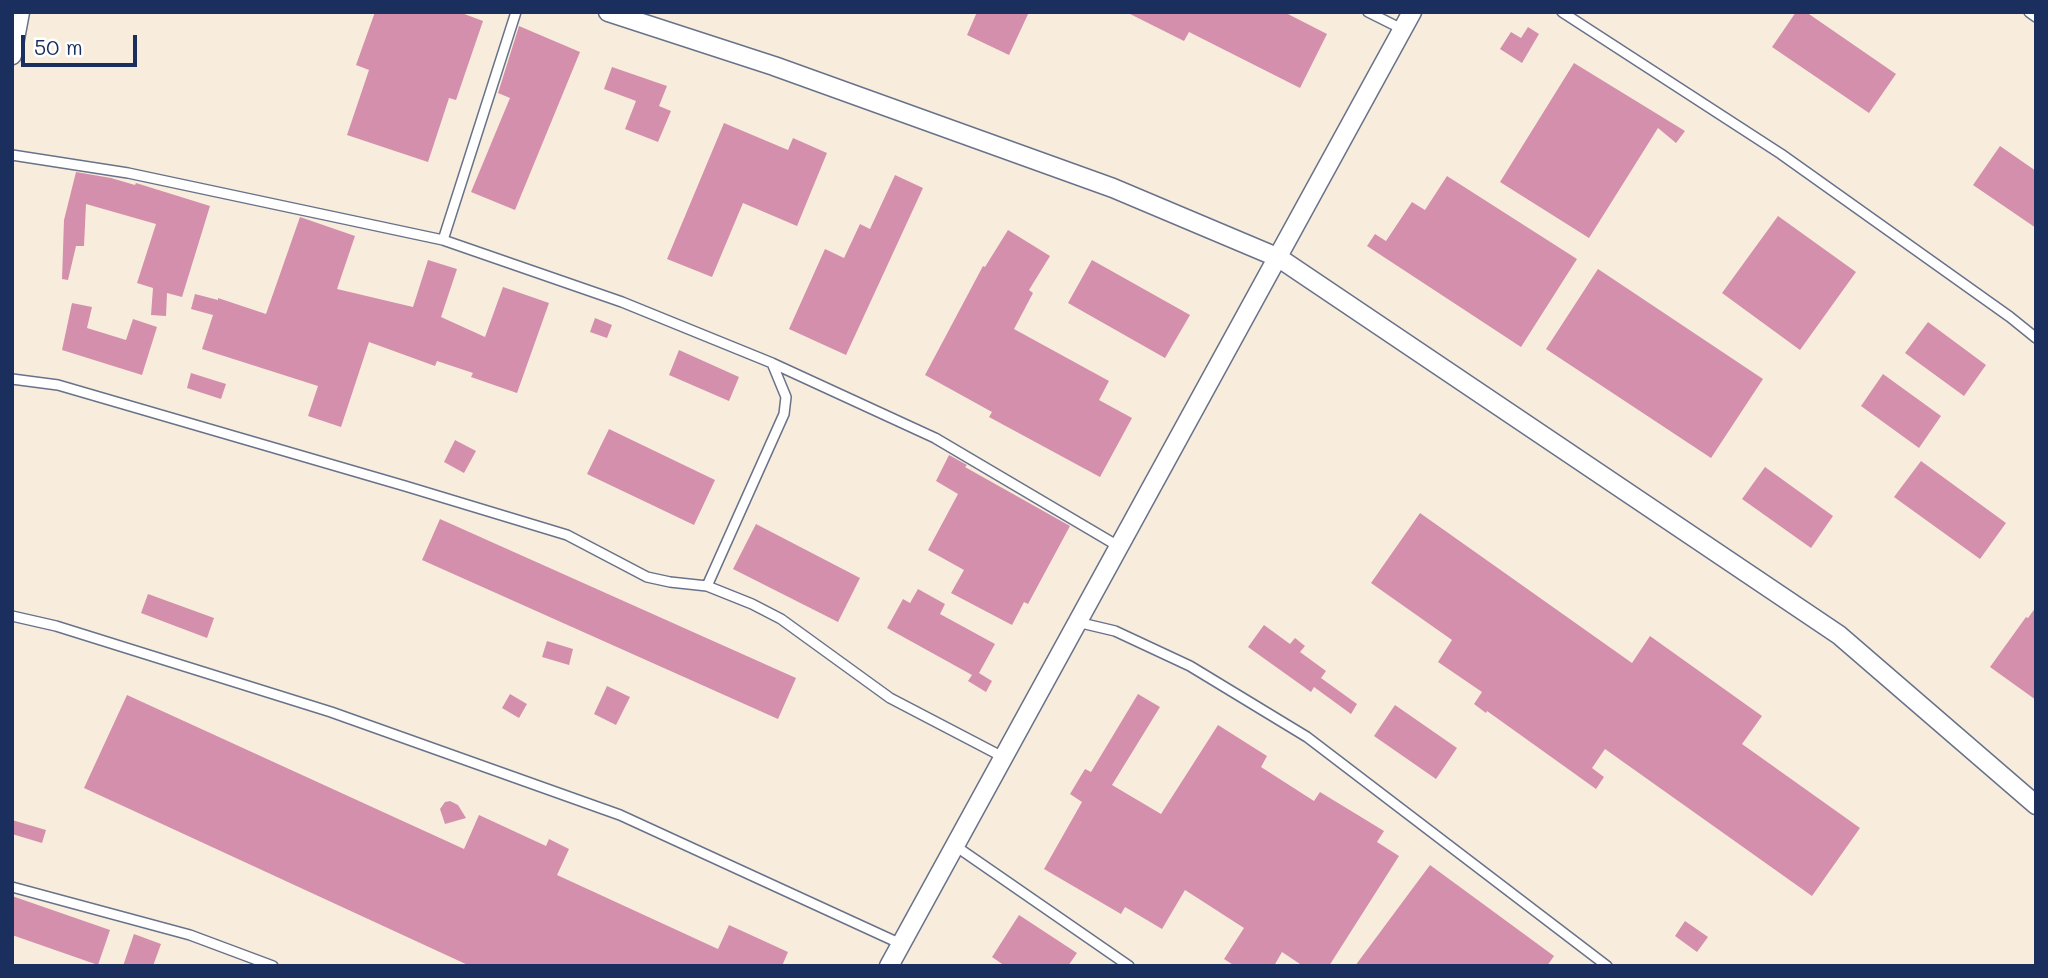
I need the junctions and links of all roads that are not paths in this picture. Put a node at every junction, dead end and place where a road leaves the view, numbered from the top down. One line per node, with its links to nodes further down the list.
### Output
1 (20, 12): 10 (street)
2 (516, 12): 12 (lane)
3 (608, 12): 13 (street)
4 (1368, 12): 9 (lane)
5 (1412, 12): 9 (street)
6 (1562, 12): 14 (lane)
7 (2029, 12): 8 (lane)
8 (2036, 16)
9 (1402, 29): 13 (street)
10 (12, 55)
11 (12, 155): 12 (lane)
12 (443, 240): 15 (lane)
13 (1279, 258): 17 (street); 22 (street)
14 (2036, 338)
15 (772, 363): 17 (lane); 18 (lane)
16 (12, 379): 18 (lane)
17 (1118, 547): 20 (street)
18 (707, 586): 21 (lane)
19 (12, 616): 25 (lane)
20 (1077, 622): 21 (street); 29 (lane)
21 (1003, 757): 23 (street)
22 (2036, 805)
23 (954, 845): 25 (street); 28 (lane)
24 (12, 887): 26 (lane)
25 (901, 944): 27 (street)
26 (273, 966)
27 (889, 966)
28 (1129, 966)
29 (1607, 966)

